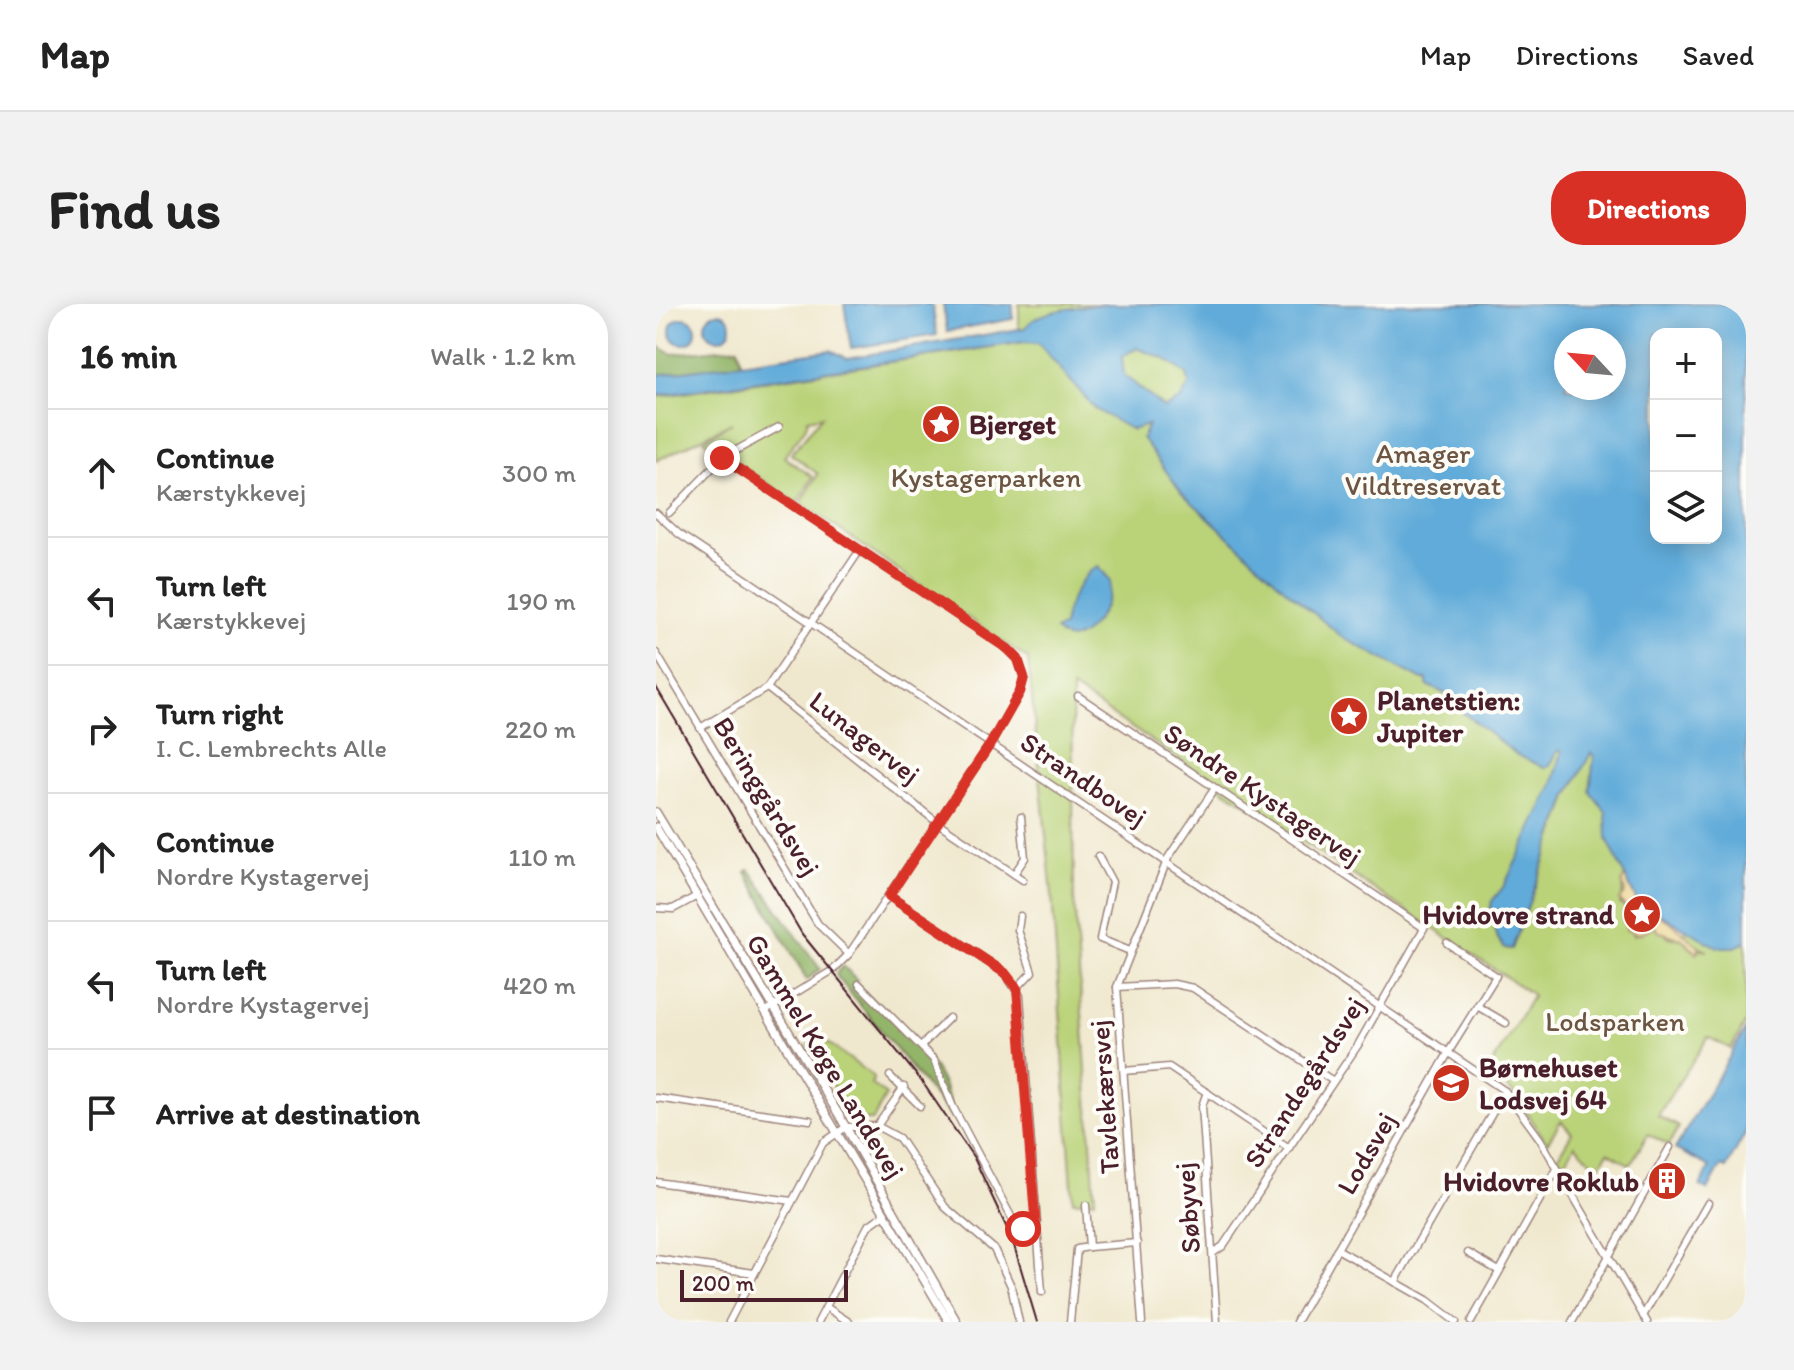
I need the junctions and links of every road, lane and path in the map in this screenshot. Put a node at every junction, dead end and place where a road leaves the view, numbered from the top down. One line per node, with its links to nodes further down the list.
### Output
1 (779, 427): 2 (street)
2 (722, 458): 4 (street); 6 (street)
3 (656, 513): 5 (street, Strandbovej)
4 (669, 513)
5 (659, 522): 7 (street, Strandbovej)
6 (860, 550): 7 (street); 12 (street)
7 (811, 623): 9 (street); 12 (street, Strandbovej)
8 (656, 653): 11 (street, Beringgårdsvej)
9 (767, 688): 11 (street); 16 (street, Lunagervej)
10 (1078, 696): 13 (street, Søndre Kystagervej)
11 (700, 728): 31 (street, Beringgårdsvej)
12 (991, 743): 16 (street); 21 (street, Strandbovej)
13 (1215, 788): 21 (street, Tavlekærsvej); 28 (street, Søndre Kystagervej)
14 (656, 812): 36 (main road, Gammel Køge Landevej)
15 (1021, 817): 22 (street)
16 (938, 823): 22 (street, Lunagervej); 25 (street)
17 (657, 830): 19 (main road, Gammel Køge Landevej)
18 (656, 843): 19 (street)
19 (666, 844): 24 (main road, Gammel Køge Landevej)
20 (1098, 856): 30 (street)
21 (1167, 861): 30 (street, Tavlekærsvej); 35 (street, Strandbovej)
22 (1014, 874): 23 (street, Lunagervej)
23 (1023, 880)
24 (697, 896): 26 (street); 38 (main road, Gammel Køge Landevej)
25 (889, 896): 31 (street); 34 (street)
26 (656, 908)
27 (1020, 916): 34 (street)
28 (1424, 928): 35 (street, Strandegårdsvej)
29 (1447, 943): 37 (street, Lodsvej)
30 (1130, 951): 33 (street, Tavlekærsvej)
31 (849, 954): 36 (street)
32 (859, 984): 41 (street)
33 (1117, 987): 43 (street, Tavlekærsvej); 45 (street)
34 (1017, 988): 63 (street)
35 (1381, 1004): 42 (street, Strandbovej); 45 (street, Strandegårdsvej)
36 (774, 1006): 38 (street); 53 (main road, Gammel Køge Landevej)
37 (1477, 1006): 40 (street); 42 (street, Lodsvej)
38 (766, 1011): 54 (main road, Gammel Køge Landevej)
39 (949, 1018): 41 (street)
40 (1506, 1023)
41 (922, 1045): 63 (street)
42 (1450, 1051): 47 (street, Strandbovej); 66 (street, Lodsvej)
43 (1124, 1071): 48 (street); 64 (street, Tavlekærsvej)
44 (890, 1076): 46 (street)
45 (1333, 1081): 56 (street, Strandegårdsvej)
46 (904, 1087): 50 (street); 52 (street)
47 (1505, 1091): 57 (street, Strandbovej); 73 (street)
48 (1207, 1092): 56 (street); 67 (street, Søbyvej)
49 (656, 1098): 51 (street)
50 (920, 1106)
51 (810, 1120)
52 (877, 1126): 53 (street); 84 (street)
53 (846, 1127): 54 (street); 83 (main road, Gammel Køge Landevej)
54 (837, 1131): 59 (street); 62 (main road, Gammel Køge Landevej)
55 (1670, 1147): 69 (street)
56 (1289, 1148): 67 (street, Strandegårdsvej)
57 (1557, 1169): 69 (street, Strandbovej); 71 (street)
58 (656, 1182): 59 (street)
59 (792, 1201): 72 (street)
60 (1708, 1203): 77 (street)
61 (1086, 1205): 65 (street, Tavlekærsvej)
62 (885, 1214): 75 (street); 82 (main road, Gammel Køge Landevej)
63 (1036, 1229): 74 (street)
64 (1137, 1243): 65 (street); 86 (street, Tavlekærsvej)
65 (1089, 1247): 85 (street)
66 (1337, 1249): 73 (street); 88 (street, Lodsvej)
67 (1213, 1253): 87 (street, Søbyvej)
68 (1468, 1253): 71 (street)
69 (1608, 1257): 77 (street, Strandbovej); 91 (street)
70 (656, 1259): 72 (street)
71 (1499, 1271): 90 (street)
72 (754, 1273): 79 (street)
73 (1395, 1282): 89 (street)
74 (1042, 1292)
75 (826, 1307): 80 (street); 81 (street)
76 (656, 1317): 78 (street)
77 (1645, 1319)
78 (669, 1322)
79 (729, 1322)
80 (818, 1322)
81 (849, 1322)
82 (949, 1322)
83 (957, 1322)
84 (1019, 1322)
85 (1070, 1322)
86 (1142, 1322)
87 (1217, 1322)
88 (1296, 1322)
89 (1456, 1322)
90 (1471, 1322)
91 (1572, 1322)

